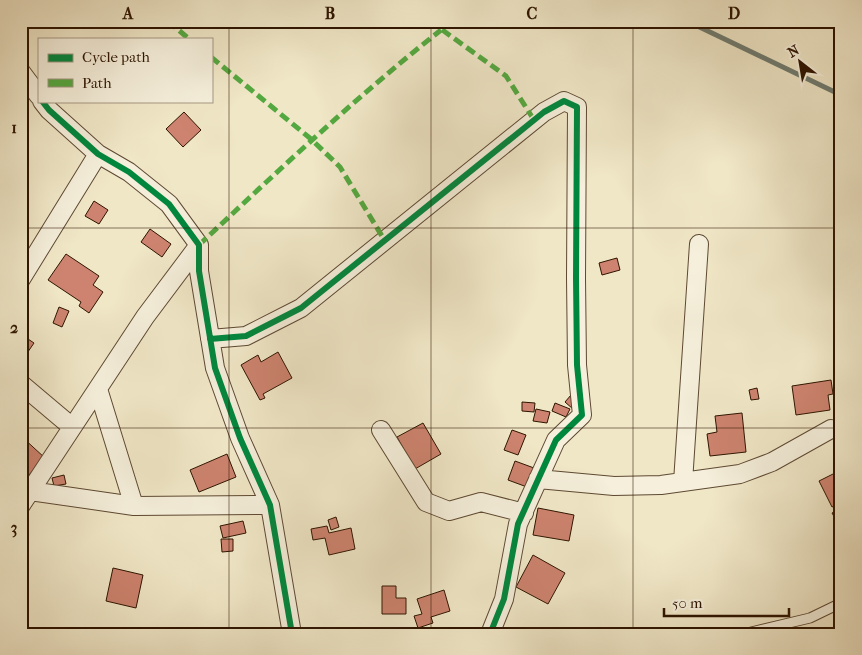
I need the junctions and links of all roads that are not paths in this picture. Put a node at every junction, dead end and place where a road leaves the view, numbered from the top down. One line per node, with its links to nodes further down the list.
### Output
1 (21, 72): 2 (street)
2 (38, 95)
3 (43, 102): 4 (street)
4 (98, 154): 6 (street); 7 (street)
5 (699, 244): 15 (street)
6 (199, 245): 8 (street); 10 (street)
7 (21, 279)
8 (210, 339): 14 (street); 17 (street)
9 (21, 384): 11 (street)
10 (98, 390): 11 (street); 18 (street)
11 (72, 427): 16 (street)
12 (831, 429): 15 (street)
13 (380, 430): 19 (street)
14 (538, 479): 15 (street); 19 (street)
15 (683, 482)
16 (26, 498): 18 (street)
17 (270, 505): 18 (street); 21 (street)
18 (134, 506)
19 (524, 513): 22 (street)
20 (841, 603): 23 (lane)
21 (292, 634)
22 (490, 634)
23 (742, 634)

